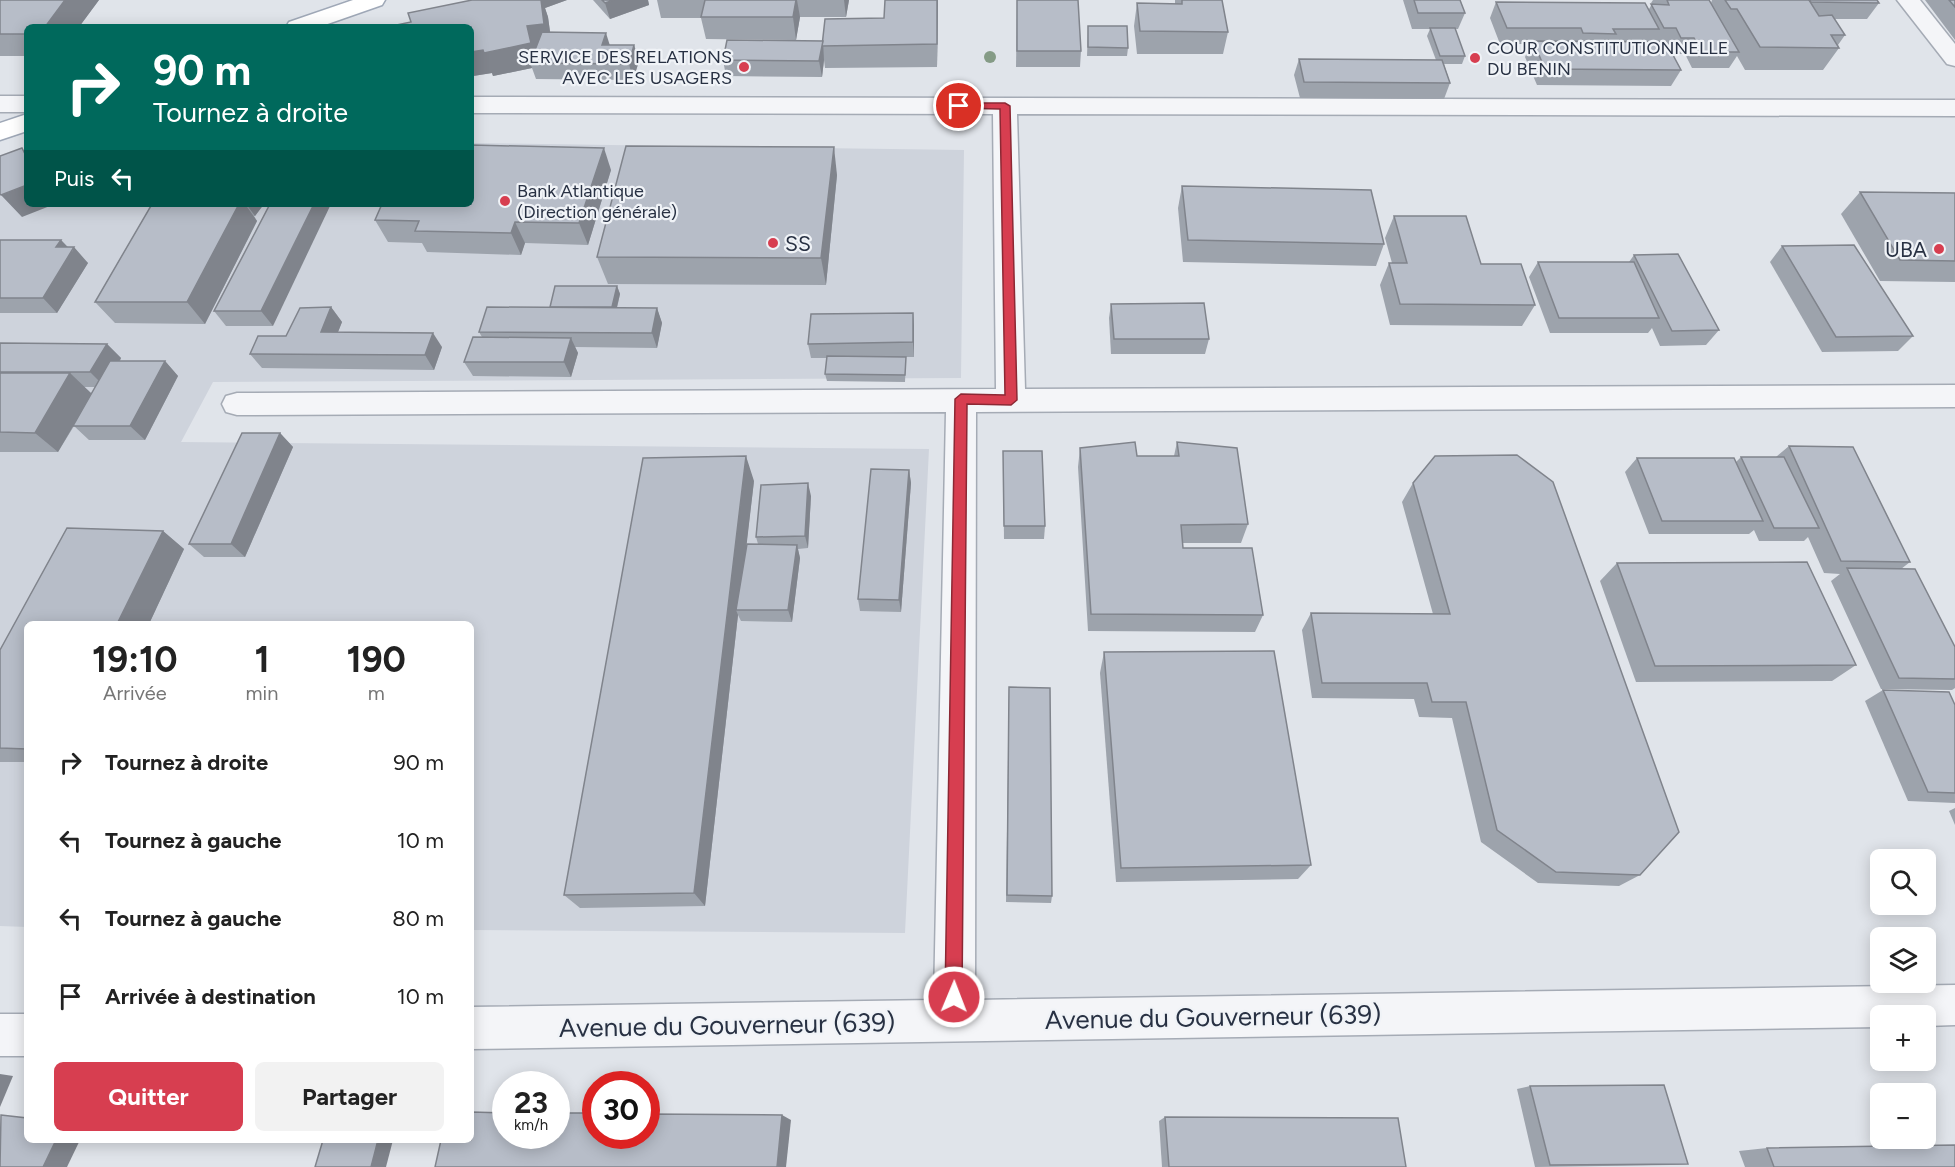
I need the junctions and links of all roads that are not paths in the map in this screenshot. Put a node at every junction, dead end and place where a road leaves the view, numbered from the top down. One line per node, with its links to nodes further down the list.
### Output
1 (374, 0): 3 (main road)
2 (1908, 0): 4 (street)
3 (306, 24)
4 (1955, 59)
5 (0, 104): 6 (street)
6 (24, 104)
7 (474, 105): 8 (street)
8 (1005, 106): 9 (street); 14 (street)
9 (1955, 108)
10 (24, 123): 11 (main road)
11 (0, 132)
12 (1955, 396): 14 (street)
13 (961, 399): 14 (street); 15 (street); 17 (street)
14 (1011, 400)
15 (237, 404)
16 (1955, 1005): 17 (street, Avenue du Gouverneur (639))
17 (954, 1021): 18 (street, Avenue du Gouverneur (639))
18 (474, 1028)
19 (0, 1035): 20 (street)
20 (24, 1035)

